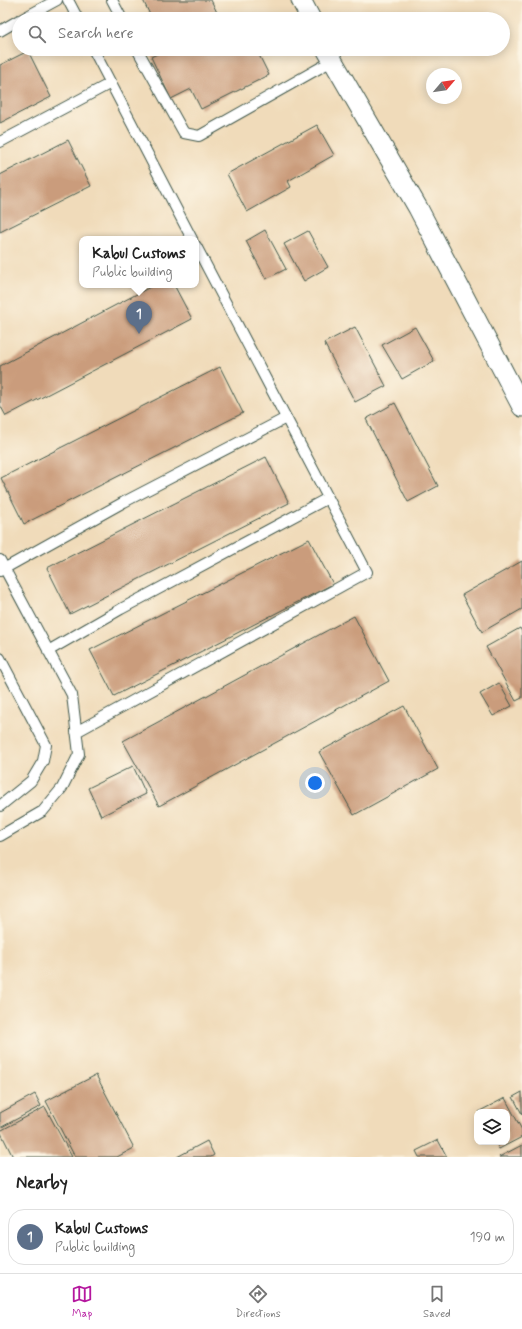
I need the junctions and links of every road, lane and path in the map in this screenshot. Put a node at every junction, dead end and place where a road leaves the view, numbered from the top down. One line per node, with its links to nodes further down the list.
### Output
1 (57, 0): 5 (lane)
2 (68, 0): 6 (lane)
3 (112, 0): 7 (lane)
4 (301, 0): 8 (street)
5 (35, 12)
6 (74, 12)
7 (118, 12)
8 (307, 12)
9 (12, 24): 10 (lane)
10 (0, 31)
11 (97, 56): 15 (lane)
12 (141, 56): 13 (lane)
13 (327, 56)
14 (330, 56): 19 (street)
15 (111, 83): 16 (lane); 17 (lane)
16 (0, 142)
17 (190, 236)
18 (199, 252): 20 (lane)
19 (522, 407)
20 (286, 418): 21 (lane); 22 (lane)
21 (328, 498): 23 (lane); 25 (lane)
22 (2, 566): 23 (lane)
23 (48, 651): 25 (lane)
24 (0, 658): 26 (lane)
25 (76, 732): 27 (lane)
26 (0, 806)
27 (0, 836)

